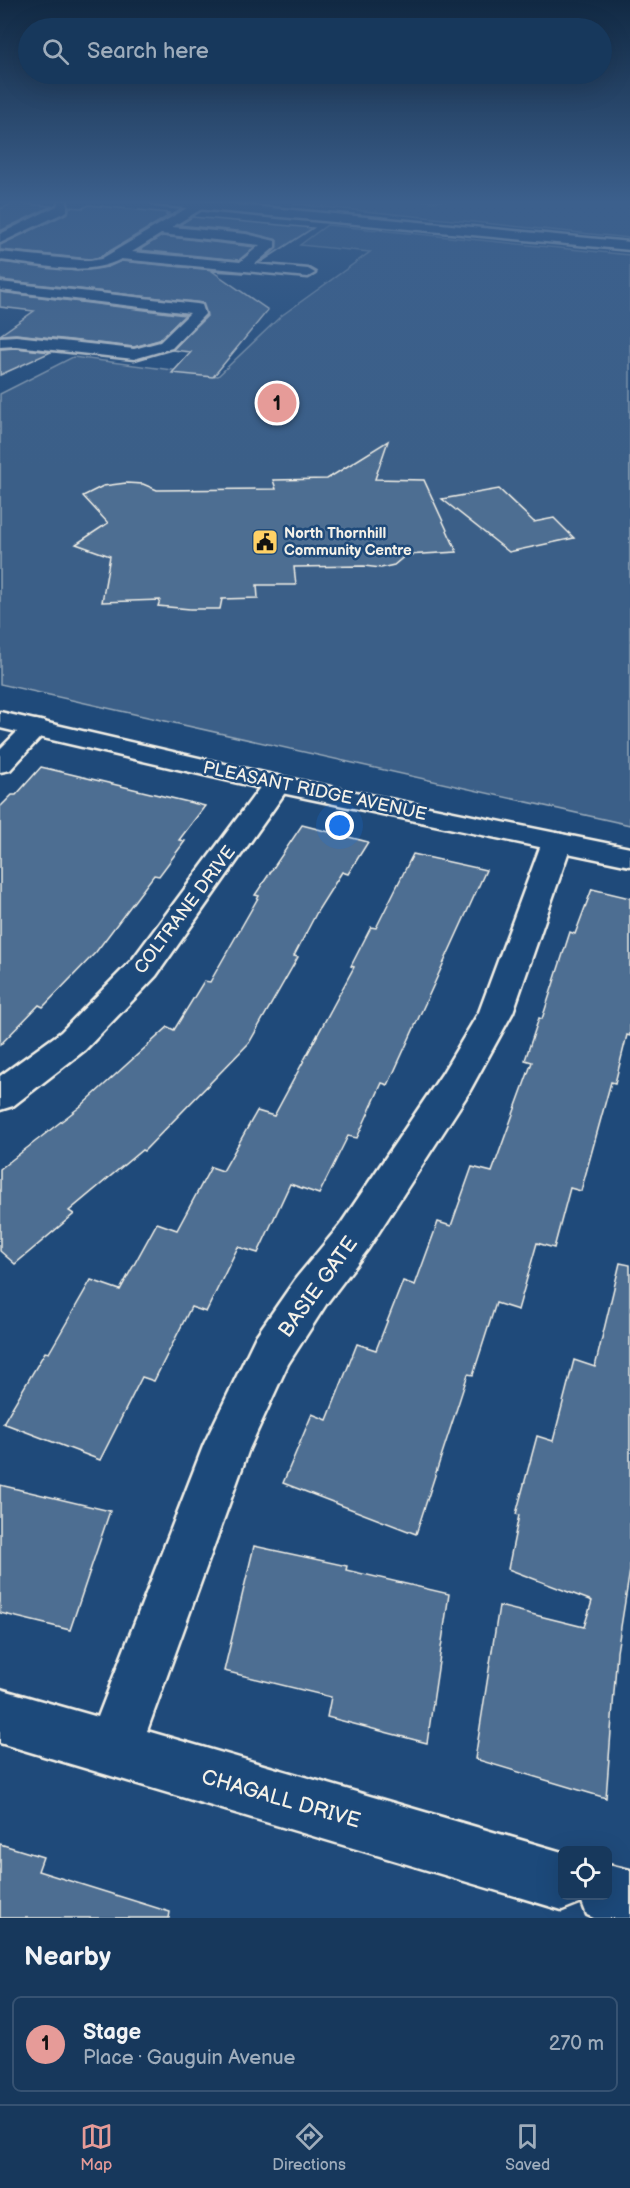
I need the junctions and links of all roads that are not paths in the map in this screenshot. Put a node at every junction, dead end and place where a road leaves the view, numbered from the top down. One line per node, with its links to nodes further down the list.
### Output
1 (39, 291): 3 (street)
2 (0, 342): 3 (street)
3 (158, 348): 4 (street)
4 (141, 367)
5 (0, 720): 6 (street, PLEASANT RIDGE AVENUE)
6 (36, 728): 7 (street); 8 (street, PLEASANT RIDGE AVENUE)
7 (0, 764)
8 (278, 784): 9 (street, PLEASANT RIDGE AVENUE); 11 (street, COLTRANE DRIVE)
9 (557, 842): 10 (street, PLEASANT RIDGE AVENUE); 13 (street, BASIE GATE)
10 (630, 857)
11 (0, 1096)
12 (0, 1716): 13 (street, CHAGALL DRIVE)
13 (113, 1749): 14 (street, CHAGALL DRIVE)
14 (558, 1880)
15 (612, 1895): 16 (street)
16 (630, 1900)

